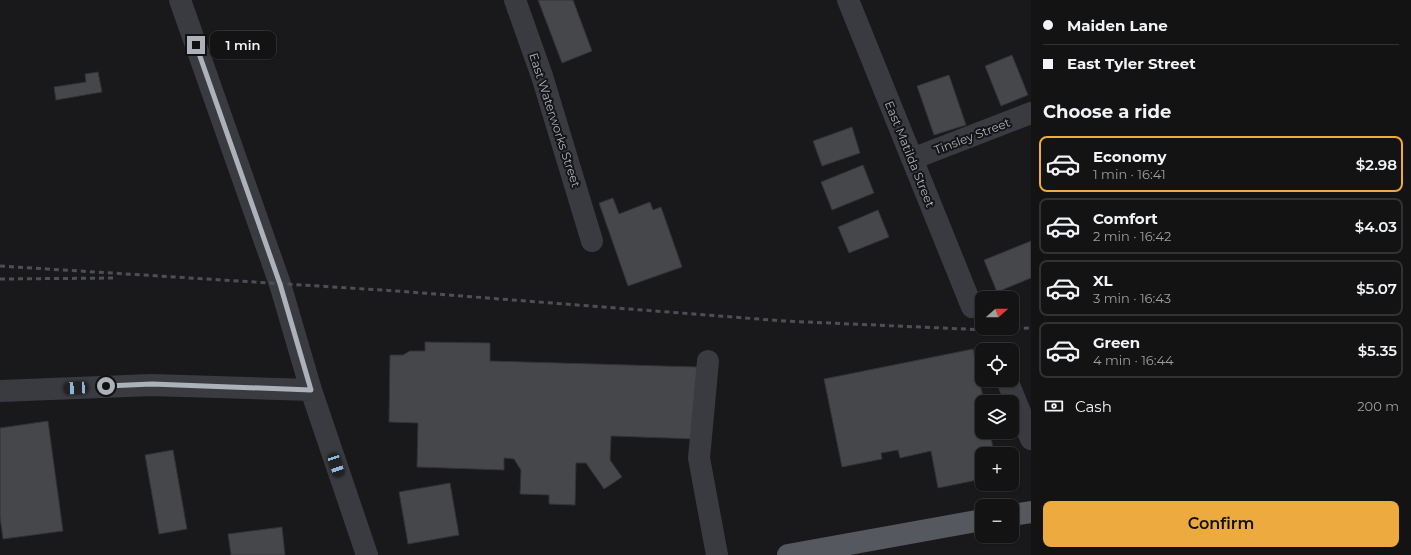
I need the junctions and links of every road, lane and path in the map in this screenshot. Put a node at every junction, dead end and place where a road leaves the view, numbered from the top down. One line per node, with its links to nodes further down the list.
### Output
1 (180, 0): 10 (street)
2 (515, 0): 6 (street, East Waterworks Street)
3 (848, 0): 5 (street, East Matilda Street)
4 (1031, 113): 5 (street, Tinsley Street)
5 (912, 159): 7 (street, East Matilda Street)
6 (592, 241)
7 (972, 307)
8 (708, 361): 17 (street)
9 (1010, 387): 12 (street)
10 (311, 390): 11 (street); 16 (street)
11 (0, 391)
12 (1031, 439)
13 (1031, 512): 14 (main road)
14 (1019, 514)
15 (975, 521): 18 (main road)
16 (367, 555)
17 (717, 555)
18 (788, 555)

